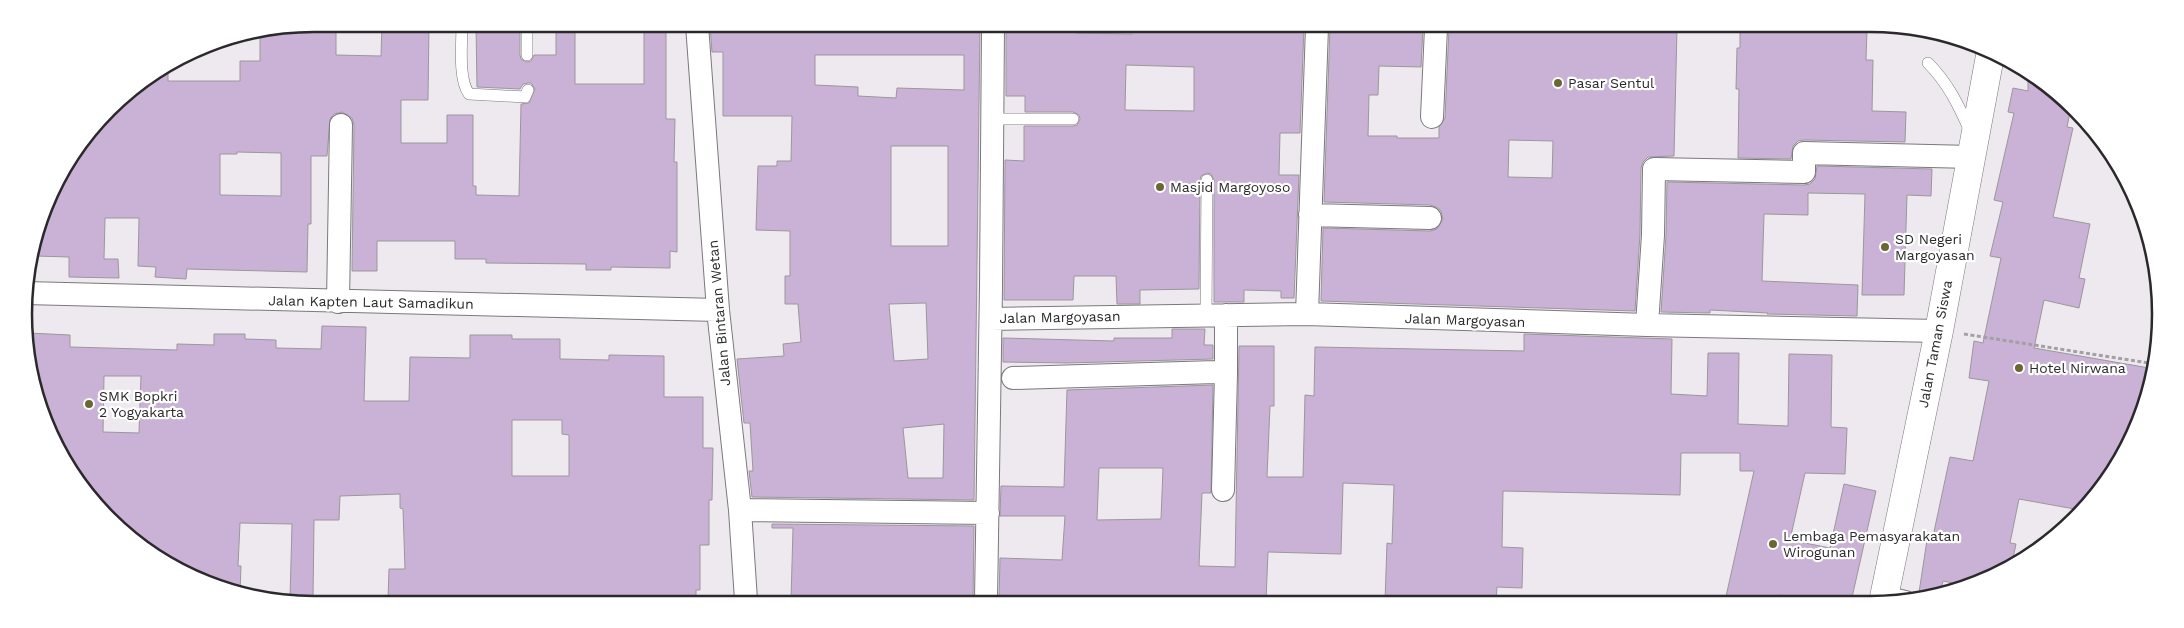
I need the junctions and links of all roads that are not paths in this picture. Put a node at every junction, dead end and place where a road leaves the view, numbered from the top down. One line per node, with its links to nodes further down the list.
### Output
1 (462, 32): 10 (lane)
2 (527, 32): 7 (lane)
3 (698, 32): 21 (street, Jalan Bintaran Wetan)
4 (993, 32): 12 (street, Jalan Margoyasan)
5 (1317, 32): 17 (street)
6 (1436, 32): 11 (street)
7 (527, 55)
8 (1989, 59): 15 (main road, Jalan Taman Siswa)
9 (1928, 63): 15 (lane)
10 (528, 90)
11 (1432, 117)
12 (992, 118): 13 (lane); 24 (street, Jalan Margoyasan)
13 (1073, 119)
14 (341, 125): 20 (street)
15 (1974, 149): 25 (street); 26 (main road, Jalan Taman Siswa)
16 (1207, 180): 23 (lane)
17 (1310, 215): 18 (street); 22 (street)
18 (1430, 218)
19 (33, 294): 20 (street, Jalan Kapten Laut Samadikun)
20 (338, 302): 21 (street, Jalan Kapten Laut Samadikun)
21 (718, 310): 30 (street, Jalan Bintaran Wetan)
22 (1307, 314): 23 (street, Jalan Margoyasan); 25 (street, Jalan Margoyasan)
23 (1216, 315): 24 (street, Jalan Margoyasan); 27 (street)
24 (991, 319): 31 (street, Jalan Margoyasan)
25 (1647, 325): 26 (street, Jalan Margoyasan)
26 (1938, 331): 32 (main road, Jalan Taman Siswa)
27 (1226, 374): 28 (street); 29 (street)
28 (1013, 378)
29 (1222, 490)
30 (740, 510): 31 (street); 33 (street, Jalan Bintaran Wetan)
31 (988, 513): 34 (street, Jalan Margoyasan)
32 (1892, 595)
33 (746, 596)
34 (986, 596)

